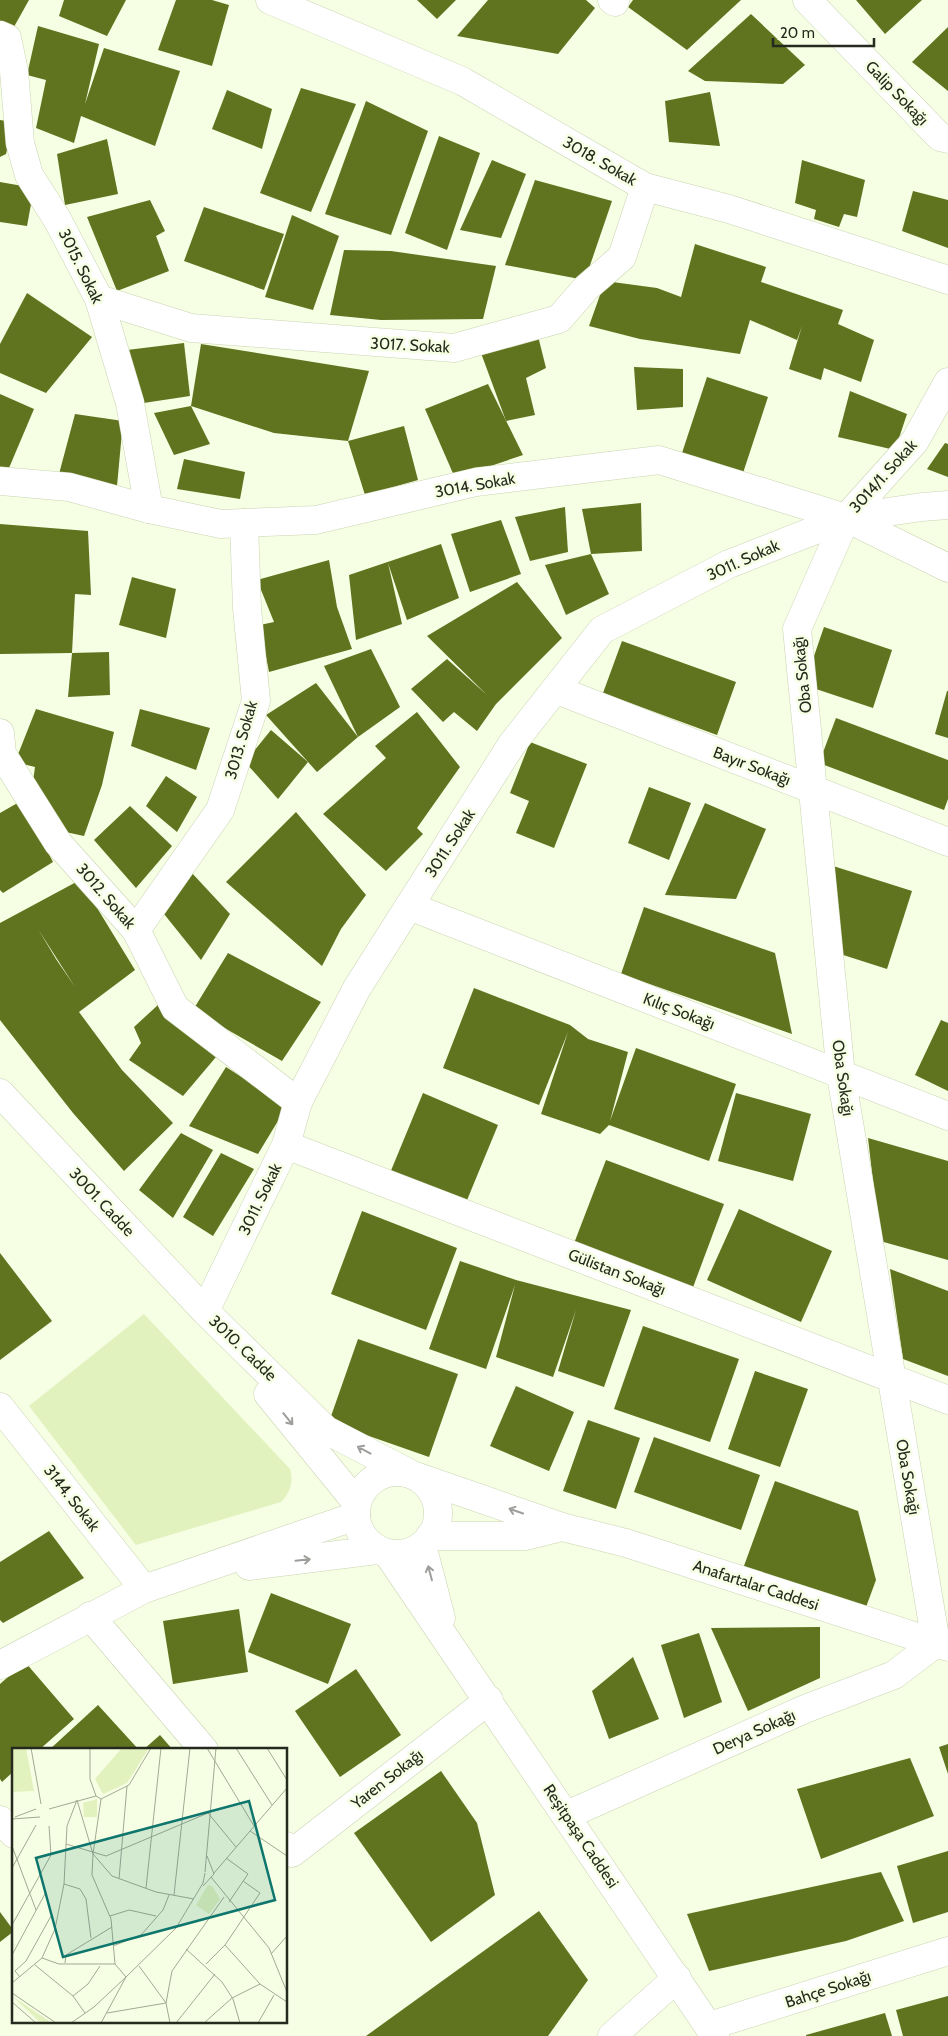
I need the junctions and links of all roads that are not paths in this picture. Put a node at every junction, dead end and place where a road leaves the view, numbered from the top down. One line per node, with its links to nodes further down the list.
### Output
1 (270, 0): 5 (street, 3018. Sokak)
2 (807, 0): 4 (street, Galip Sokağı)
3 (0, 34): 7 (street, 3015. Sokak)
4 (948, 139)
5 (645, 187): 6 (street, 3018. Sokak); 7 (street, 3017. Sokak)
6 (948, 280)
7 (99, 298): 11 (street, 3015. Sokak)
8 (948, 382): 12 (street, 3014/1. Sokak)
9 (0, 481): 11 (street, 3014. Sokak)
10 (948, 506): 12 (street, 3014. Sokak)
11 (149, 509): 13 (street, 3014. Sokak)
12 (846, 518): 13 (street, 3014. Sokak); 14 (street); 15 (street, 3011. Sokak); 17 (street, Oba Sokağı)
13 (244, 523): 20 (street, 3013. Sokak)
14 (948, 568)
15 (557, 690): 17 (street, Bayır Sokağı); 19 (street, 3011. Sokak)
16 (0, 733): 20 (street, 3012. Sokak)
17 (813, 789): 18 (street, Bayır Sokağı); 21 (street, Oba Sokağı)
18 (948, 842)
19 (409, 906): 21 (street, Kılıç Sokağı); 23 (street, 3011. Sokak)
20 (136, 930): 23 (street, 3012. Sokak)
21 (841, 1074): 24 (street, Kılıç Sokağı); 27 (street, Oba Sokağı)
22 (0, 1093): 26 (street, 3001. Cadde)
23 (298, 1102): 25 (street, 3011. Sokak)
24 (948, 1116)
25 (286, 1145): 26 (street, 3011. Sokak); 27 (street, Gülistan Sokağı)
26 (204, 1312): 30 (street, 3010. Cadde, one-way to 26); 31 (street, 3010. Cadde, one-way to 31)
27 (891, 1377): 28 (street, Gülistan Sokağı); 39 (street, Oba Sokağı)
28 (948, 1400)
29 (0, 1407): 36 (street, 3144. Sokak)
30 (412, 1475): 31 (street); 32 (street, Anafartalar Caddesi, one-way to 30); 33 (street, 3010. Cadde)
31 (356, 1509): 34 (street, 3010. Cadde); 35 (street)
32 (562, 1527): 33 (street, Anafartalar Caddesi); 39 (street, Anafartalar Caddesi)
33 (426, 1541): 34 (street); 38 (street, Reşitpaşa Caddesi, one-way to 33)
34 (383, 1552): 35 (street, one-way to 34); 38 (street, Reşitpaşa Caddesi)
35 (202, 1571): 36 (street)
36 (144, 1589): 37 (street)
37 (90, 1616): 40 (street); 42 (street)
38 (446, 1636): 41 (street, Reşitpaşa Caddesi)
39 (942, 1645): 43 (street, Derya Sokağı)
40 (0, 1665)
41 (488, 1700): 43 (street, Reşitpaşa Caddesi); 46 (street, Yaren Sokağı)
42 (202, 1748)
43 (566, 1815): 48 (street, Reşitpaşa Caddesi)
44 (0, 1820): 45 (street)
45 (12, 1832)
46 (288, 1848)
47 (948, 1951): 49 (street, Bahçe Sokağı)
48 (677, 1978): 49 (street, Reşitpaşa Caddesi); 50 (street)
49 (712, 2031)
50 (612, 2036)

